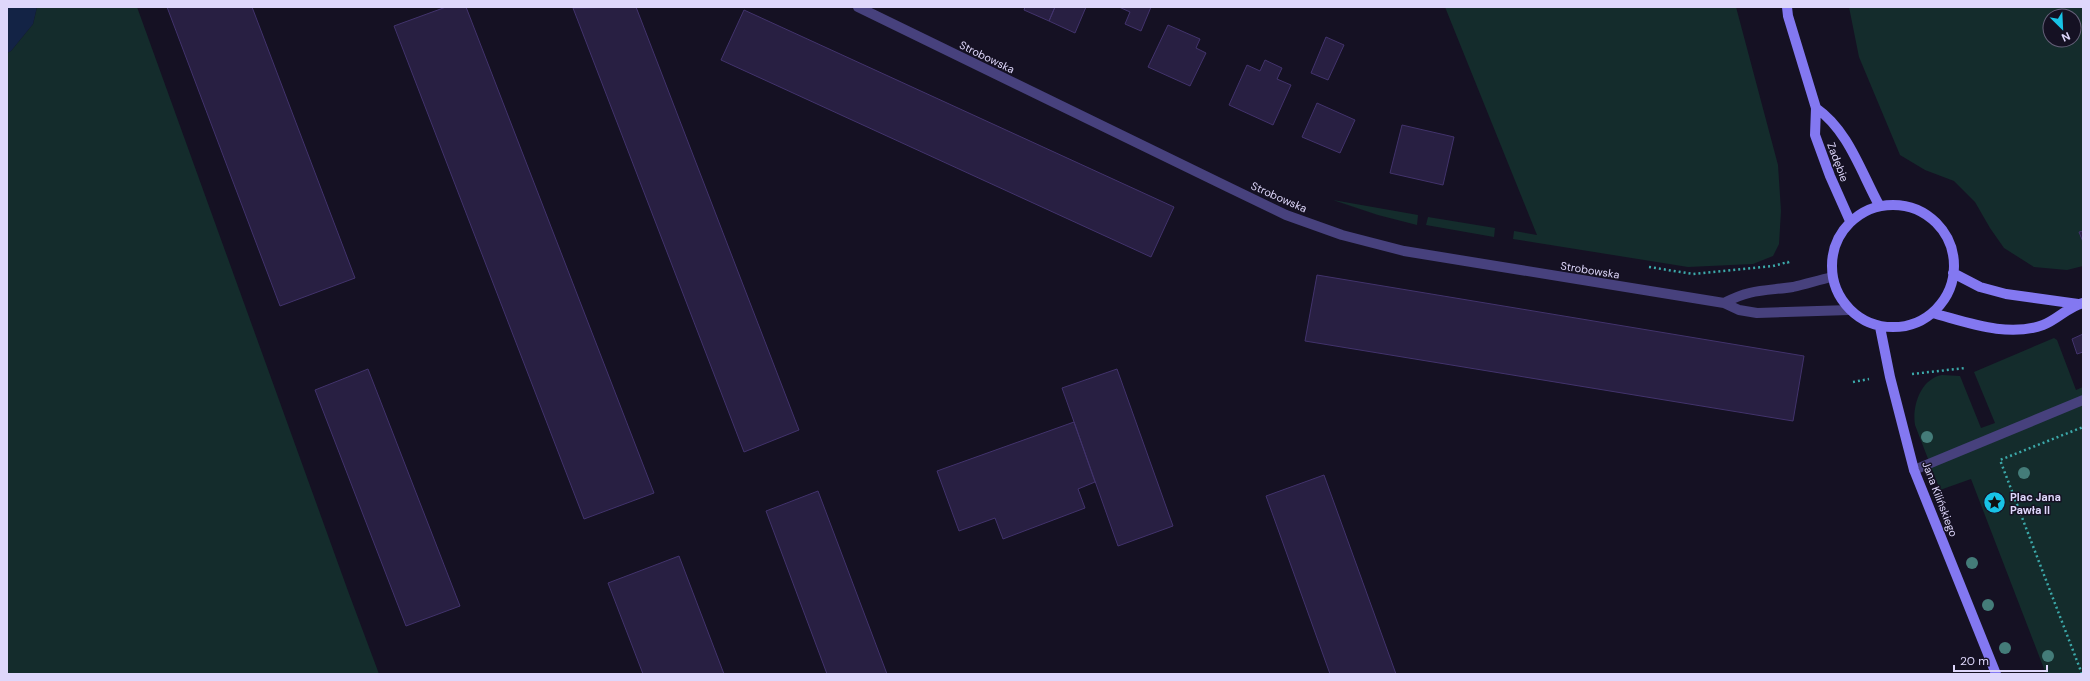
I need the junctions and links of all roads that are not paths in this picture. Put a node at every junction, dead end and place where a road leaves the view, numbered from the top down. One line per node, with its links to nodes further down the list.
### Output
1 (858, 7): 8 (street, Strobowska)
2 (1787, 7): 3 (street, Zadębie)
3 (1816, 108): 4 (street, Zadębie); 5 (street, Zadębie)
4 (1879, 206): 5 (street); 6 (street)
5 (1850, 221): 7 (street)
6 (1953, 273): 9 (street); 11 (street)
7 (1832, 276): 8 (street); 10 (street)
8 (1724, 303): 10 (street, Strobowska)
9 (2081, 303): 11 (street)
10 (1849, 310): 12 (street)
11 (1932, 313): 12 (street)
12 (1880, 327): 14 (street, Jana Kilińskiego)
13 (2083, 400): 14 (street)
14 (1914, 470): 15 (street, Jana Kilińskiego)
15 (1996, 674)

